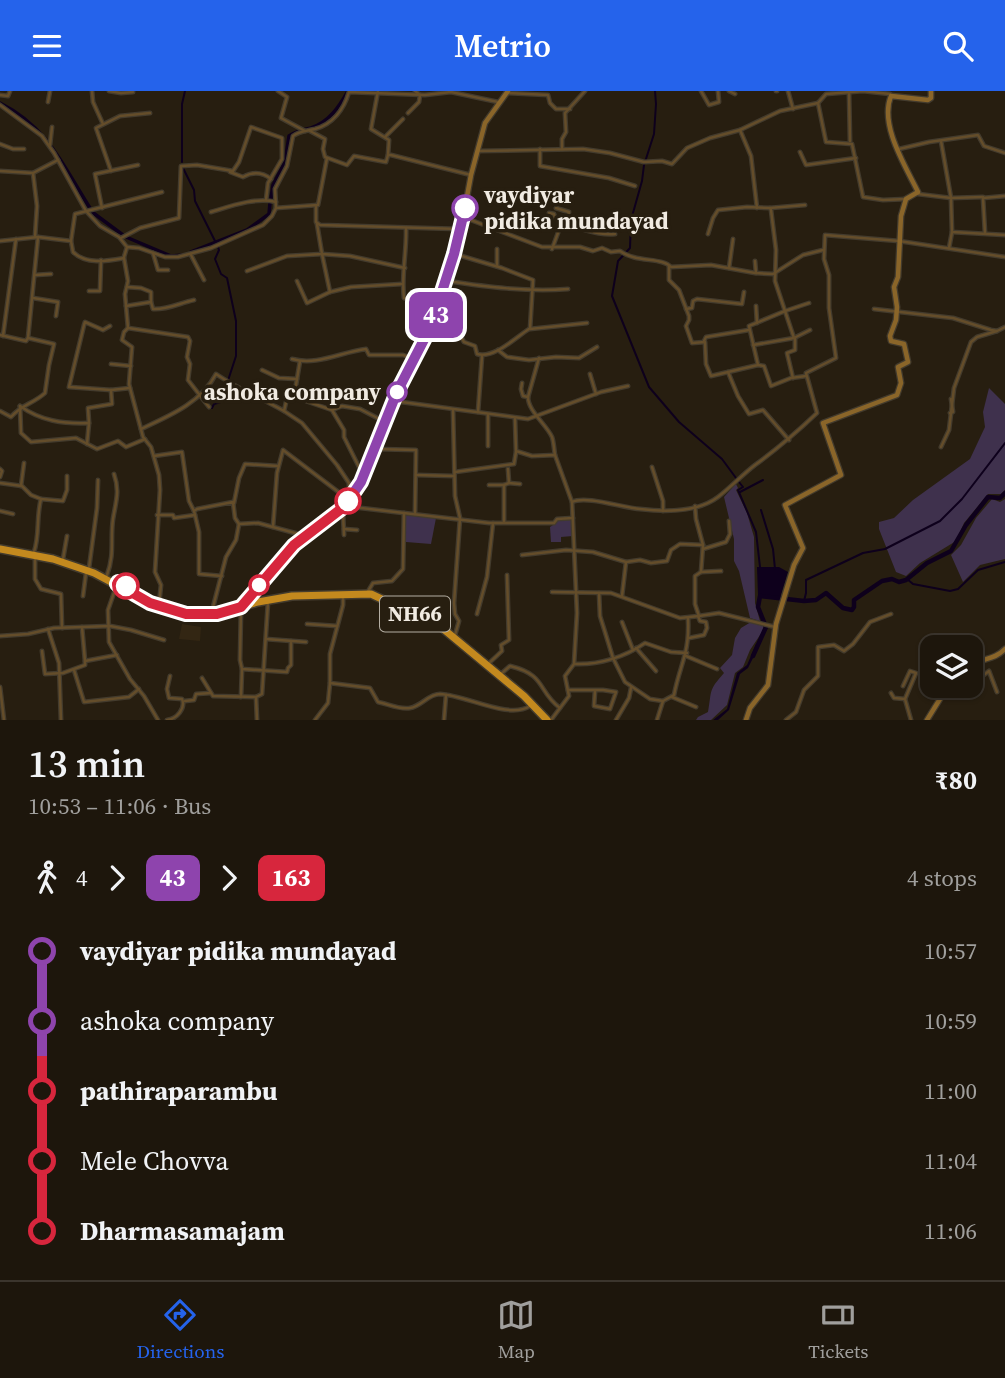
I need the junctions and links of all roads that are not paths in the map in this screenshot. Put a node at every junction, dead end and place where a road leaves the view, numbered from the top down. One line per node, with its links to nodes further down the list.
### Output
1 (10, 91): 22 (street)
2 (50, 91): 25 (street)
3 (92, 91): 34 (street)
4 (108, 91): 15 (street)
5 (278, 91): 36 (street)
6 (349, 91): 16 (street); 36 (street)
7 (415, 91): 23 (street)
8 (451, 91): 19 (street); 26 (street)
9 (585, 91): 29 (street)
10 (701, 91): 11 (street)
11 (718, 91)
12 (729, 91): 20 (street)
13 (788, 91): 30 (street)
14 (931, 91): 24 (main road)
15 (133, 92)
16 (378, 92): 23 (street); 38 (street)
17 (507, 92): 26 (main road); 29 (street)
18 (848, 92): 21 (street); 24 (street); 40 (street)
19 (429, 93): 23 (street)
20 (735, 93)
21 (821, 94): 27 (street)
22 (0, 95)
23 (420, 95): 32 (street)
24 (892, 95): 46 (main road)
25 (48, 102)
26 (499, 102): 47 (main road)
27 (818, 103): 30 (street); 52 (street)
28 (0, 105): 42 (street)
29 (570, 109): 45 (street)
30 (793, 109): 37 (street)
31 (150, 113): 34 (street)
32 (408, 113)
33 (403, 119): 38 (street)
34 (103, 124): 56 (street)
35 (52, 127): 42 (street)
36 (307, 131): 51 (street); 69 (street)
37 (740, 131): 45 (street); 75 (street)
38 (385, 138): 50 (street)
39 (941, 140): 46 (street); 49 (street); 66 (street)
40 (850, 142)
41 (0, 144): 43 (street)
42 (50, 146): 53 (street)
43 (24, 149)
44 (540, 149): 45 (street); 47 (street); 61 (street)
45 (562, 149)
46 (897, 150): 63 (main road)
47 (477, 151): 59 (main road)
48 (800, 152): 52 (street)
49 (1005, 153)
50 (388, 155): 51 (street); 59 (street)
51 (327, 158): 70 (street)
52 (856, 158): 68 (street)
53 (58, 160): 58 (street); 77 (street)
54 (138, 165): 56 (street)
55 (0, 171): 58 (street)
56 (111, 171): 72 (street)
57 (230, 172): 60 (street); 60 (street); 91 (street)
58 (33, 173): 90 (street)
59 (471, 175): 80 (main road)
60 (271, 179): 67 (street)
61 (635, 186)
62 (162, 192): 72 (street)
63 (918, 194): 66 (street); 68 (main road)
64 (1005, 196): 65 (street)
65 (984, 197): 66 (street); 86 (street)
66 (951, 198): 85 (street)
67 (266, 199): 69 (street); 78 (street)
68 (905, 199): 96 (main road)
69 (276, 202): 73 (street)
70 (316, 205): 73 (street); 81 (street)
71 (805, 205): 76 (street)
72 (102, 208): 77 (street)
73 (276, 208): 105 (street)
74 (556, 208): 82 (street)
75 (757, 208): 76 (street); 88 (street)
76 (770, 208): 116 (street)
77 (86, 211): 91 (street); 95 (street)
78 (211, 212)
79 (549, 213): 82 (street)
80 (463, 217): 84 (main road); 100 (street)
81 (317, 223): 83 (street); 103 (street)
82 (564, 223): 87 (street); 100 (street)
83 (406, 228): 84 (street); 112 (street)
84 (461, 229): 104 (main road)
85 (952, 232): 86 (street); 98 (street)
86 (985, 233): 89 (street)
87 (615, 234)
88 (708, 234)
89 (1005, 235)
90 (36, 237): 92 (street); 95 (street); 119 (street)
91 (121, 238): 97 (street)
92 (16, 239): 94 (street); 152 (street)
93 (733, 239): 113 (street)
94 (0, 241)
95 (71, 241): 108 (street)
96 (899, 241): 98 (street); 101 (street); 140 (main road)
97 (127, 247): 102 (street); 107 (street)
98 (949, 248): 106 (street)
99 (497, 249): 111 (street)
100 (552, 249): 110 (street)
101 (824, 250): 116 (street); 170 (street)
102 (153, 253): 105 (street); 114 (street)
103 (322, 254): 112 (street); 115 (street); 128 (street)
104 (454, 254): 111 (street); 122 (main road)
105 (191, 255): 120 (street)
106 (1005, 257)
107 (124, 258): 108 (street); 124 (street)
108 (101, 261): 126 (street)
109 (755, 261): 118 (street)
110 (669, 266): 113 (street); 137 (street)
111 (497, 267): 127 (street)
112 (405, 268): 123 (street)
113 (729, 268): 118 (street)
114 (168, 269)
115 (247, 271)
116 (776, 273): 118 (street); 139 (street)
117 (51, 274): 119 (street)
118 (756, 274)
119 (35, 275): 130 (street)
120 (204, 280)
121 (297, 281): 128 (street)
122 (446, 281): 127 (street); 136 (main road)
123 (402, 284): 128 (street); 136 (street)
124 (127, 287): 132 (street); 134 (street)
125 (568, 289): 127 (street)
126 (89, 291)
127 (533, 291): 148 (street)
128 (330, 292)
129 (744, 292): 137 (street)
130 (33, 298): 141 (street); 153 (street)
131 (194, 300): 132 (street)
132 (150, 302): 134 (street)
133 (809, 303): 139 (street)
134 (125, 306): 147 (street)
135 (756, 306): 143 (street)
136 (438, 308): 145 (main road)
137 (686, 309): 155 (street)
138 (874, 309): 140 (street)
139 (785, 311): 143 (street); 154 (street)
140 (897, 312): 151 (street); 195 (main road)
141 (56, 316)
142 (587, 323): 148 (street)
143 (757, 323): 149 (street)
144 (110, 326): 176 (street)
145 (431, 326): 159 (street); 162 (main road)
146 (1005, 327): 151 (street)
147 (128, 328): 166 (street); 178 (street)
148 (530, 329): 158 (street)
149 (749, 330): 155 (street); 156 (street)
150 (810, 330): 154 (street)
151 (997, 331): 201 (street)
152 (1, 335): 153 (street)
153 (27, 338): 182 (street)
154 (794, 338): 156 (street); 171 (street)
155 (704, 341): 168 (street)
156 (752, 346): 165 (street)
157 (597, 347): 160 (street)
158 (498, 350): 159 (street); 160 (street)
159 (482, 356): 188 (street)
160 (539, 358): 180 (street)
161 (292, 359): 163 (street)
162 (414, 359): 163 (street); 181 (main road)
163 (300, 361): 172 (street)
164 (111, 364): 166 (street)
165 (758, 365): 168 (street); 171 (street)
166 (131, 366): 175 (street)
167 (262, 370): 172 (street)
168 (729, 372): 198 (street)
169 (590, 374): 177 (street)
170 (806, 376): 171 (street); 189 (street)
171 (793, 378)
172 (297, 379): 179 (street)
173 (522, 383): 180 (street)
174 (628, 386): 177 (street)
175 (130, 388): 176 (street); 196 (street)
176 (111, 390): 193 (street)
177 (596, 394): 191 (street)
178 (201, 395): 183 (street); 186 (street); 196 (street)
179 (294, 397): 184 (street); 186 (street)
180 (528, 397): 191 (street)
181 (394, 401): 185 (street); 194 (main road)
182 (20, 406): 187 (street); 193 (street); 199 (street)
183 (209, 407)
184 (332, 410): 194 (street); 213 (street)
185 (453, 410): 188 (street); 212 (street)
186 (284, 411): 224 (street)
187 (1, 413)
188 (478, 413): 190 (street)
189 (817, 413): 195 (street); 198 (street)
190 (488, 415): 192 (street); 200 (street)
191 (539, 416): 192 (street); 204 (street)
192 (516, 418): 203 (street)
193 (89, 423): 199 (street)
194 (386, 423): 202 (main road)
195 (823, 423): 285 (main road)
196 (141, 429): 197 (street)
197 (145, 439): 199 (street); 205 (street)
198 (789, 440): 228 (street)
199 (88, 444)
200 (488, 446)
201 (941, 447)
202 (375, 449): 213 (main road); 214 (street)
203 (516, 452): 204 (street); 212 (street)
204 (555, 455): 226 (street)
205 (154, 456): 232 (street); 235 (street)
206 (24, 463): 221 (street)
207 (278, 466): 224 (street); 227 (street); 243 (street)
208 (652, 467): 230 (street)
209 (0, 469): 216 (street)
210 (508, 469): 219 (street)
211 (114, 474): 259 (street)
212 (455, 474): 214 (street); 237 (street)
213 (363, 475): 224 (main road)
214 (416, 475): 236 (street)
215 (67, 476): 225 (street)
216 (0, 477)
217 (99, 479): 256 (street)
218 (0, 483): 221 (street)
219 (509, 483): 220 (street); 223 (street)
220 (520, 484)
221 (21, 485): 225 (street)
222 (489, 485): 223 (street)
223 (504, 485): 241 (street)
224 (347, 498): 229 (main road)
225 (41, 499): 252 (street)
226 (572, 502): 230 (street); 238 (street)
227 (234, 503): 232 (street); 242 (street)
228 (695, 506): 230 (street); 250 (street)
229 (342, 508): 233 (street); 244 (street); 248 (main road)
230 (663, 511)
231 (0, 512): 234 (street)
232 (195, 513): 235 (street); 261 (street)
233 (404, 513): 236 (street); 266 (street)
234 (13, 514)
235 (158, 515): 272 (street)
236 (415, 515): 237 (street)
237 (460, 518): 240 (street); 289 (street)
238 (573, 518): 241 (street); 251 (street)
239 (729, 521): 250 (street)
240 (493, 523): 241 (street); 276 (street)
241 (504, 523)
242 (239, 524): 243 (street); 261 (street)
243 (273, 527): 248 (street)
244 (344, 529): 245 (street); 246 (street)
245 (357, 530)
246 (344, 535)
247 (67, 536): 254 (street)
248 (306, 536): 270 (main road)
249 (0, 547): 252 (highway, NH66)
250 (703, 547): 255 (street); 258 (street)
251 (574, 550): 253 (street); 255 (street); 264 (street)
252 (38, 554): 254 (highway, NH66); 256 (highway, NH66); 286 (street)
253 (523, 555)
254 (63, 559): 256 (highway, NH66)
255 (626, 562): 268 (street)
256 (88, 569): 259 (highway, NH66); 262 (highway, NH66); 267 (street)
257 (721, 571): 258 (street)
258 (701, 572): 278 (street)
259 (107, 575): 262 (highway, NH66)
260 (507, 575): 305 (street)
261 (222, 576): 275 (street)
262 (118, 583): 272 (highway, NH66); 274 (highway, NH66); 282 (street)
263 (552, 592): 264 (street)
264 (576, 592): 265 (street); 304 (street)
265 (599, 592): 268 (street); 300 (street)
266 (367, 593): 269 (highway, NH66); 289 (highway, NH66)
267 (83, 596)
268 (622, 596): 279 (street)
269 (342, 597): 271 (highway, NH66); 283 (street); 335 (highway)
270 (250, 600): 271 (highway, NH66); 273 (highway, NH66)
271 (268, 601): 291 (street)
272 (159, 604): 274 (highway, NH66)
273 (241, 607): 275 (highway, NH66); 306 (street)
274 (192, 613): 275 (highway, NH66)
275 (211, 614)
276 (477, 614)
277 (891, 614): 352 (street)
278 (698, 617): 279 (street); 285 (street); 290 (street)
279 (688, 618): 290 (street)
280 (622, 622): 295 (street)
281 (307, 624): 283 (street)
282 (110, 626): 284 (street); 292 (street); 299 (street)
283 (337, 626): 317 (street)
284 (82, 627): 286 (street); 302 (street)
285 (775, 627): 351 (main road)
286 (62, 628): 287 (street)
287 (48, 629): 288 (street); 312 (street)
288 (0, 636)
289 (454, 638): 305 (highway, NH66)
290 (689, 638): 298 (street)
291 (266, 639): 293 (street); 309 (street)
292 (164, 641)
293 (292, 641): 294 (street); 309 (street)
294 (306, 642)
295 (634, 649): 298 (street); 300 (street); 310 (street)
296 (1005, 649): 301 (main road)
297 (42, 651): 312 (street)
298 (687, 654): 307 (street); 330 (street)
299 (117, 655): 302 (street); 321 (street)
300 (613, 658): 304 (street); 320 (street)
301 (989, 660): 303 (main road); 311 (street)
302 (85, 661): 308 (street)
303 (983, 661)
304 (574, 664): 322 (street)
305 (487, 665): 314 (highway, NH66)
306 (242, 669): 309 (street); 328 (street)
307 (717, 669)
308 (74, 670): 312 (street); 321 (street)
309 (264, 671): 329 (street)
310 (656, 671)
311 (989, 671): 315 (street); 324 (street)
312 (59, 673): 342 (street)
313 (170, 676): 333 (street)
314 (500, 676): 335 (highway, NH66); 338 (street)
315 (983, 676)
316 (202, 678): 325 (street)
317 (330, 683): 327 (street); 346 (street)
318 (903, 686): 332 (street)
319 (0, 687): 339 (street)
320 (631, 688): 334 (street); 349 (street)
321 (139, 689): 343 (street)
322 (568, 690): 323 (street); 338 (street)
323 (595, 691): 323 (street)
324 (997, 692)
325 (211, 693): 328 (street); 333 (street)
326 (891, 694): 332 (street)
327 (446, 695): 336 (street); 347 (street)
328 (241, 697): 329 (street)
329 (256, 697): 345 (street)
330 (672, 697): 334 (street); 337 (street)
331 (941, 698): 354 (main road)
332 (905, 699): 353 (street)
333 (183, 701): 344 (street)
334 (663, 701): 350 (street)
335 (530, 705): 340 (street); 348 (highway, NH66)
336 (472, 706)
337 (696, 707)
338 (560, 708): 348 (street)
339 (2, 714): 341 (street)
340 (524, 714)
341 (4, 720)
342 (61, 720)
343 (158, 720): 344 (street)
344 (167, 720)
345 (257, 720)
346 (314, 720)
347 (444, 720)
348 (549, 720)
349 (616, 720)
350 (657, 720)
351 (746, 720)
352 (786, 720)
353 (911, 720)
354 (927, 720)

